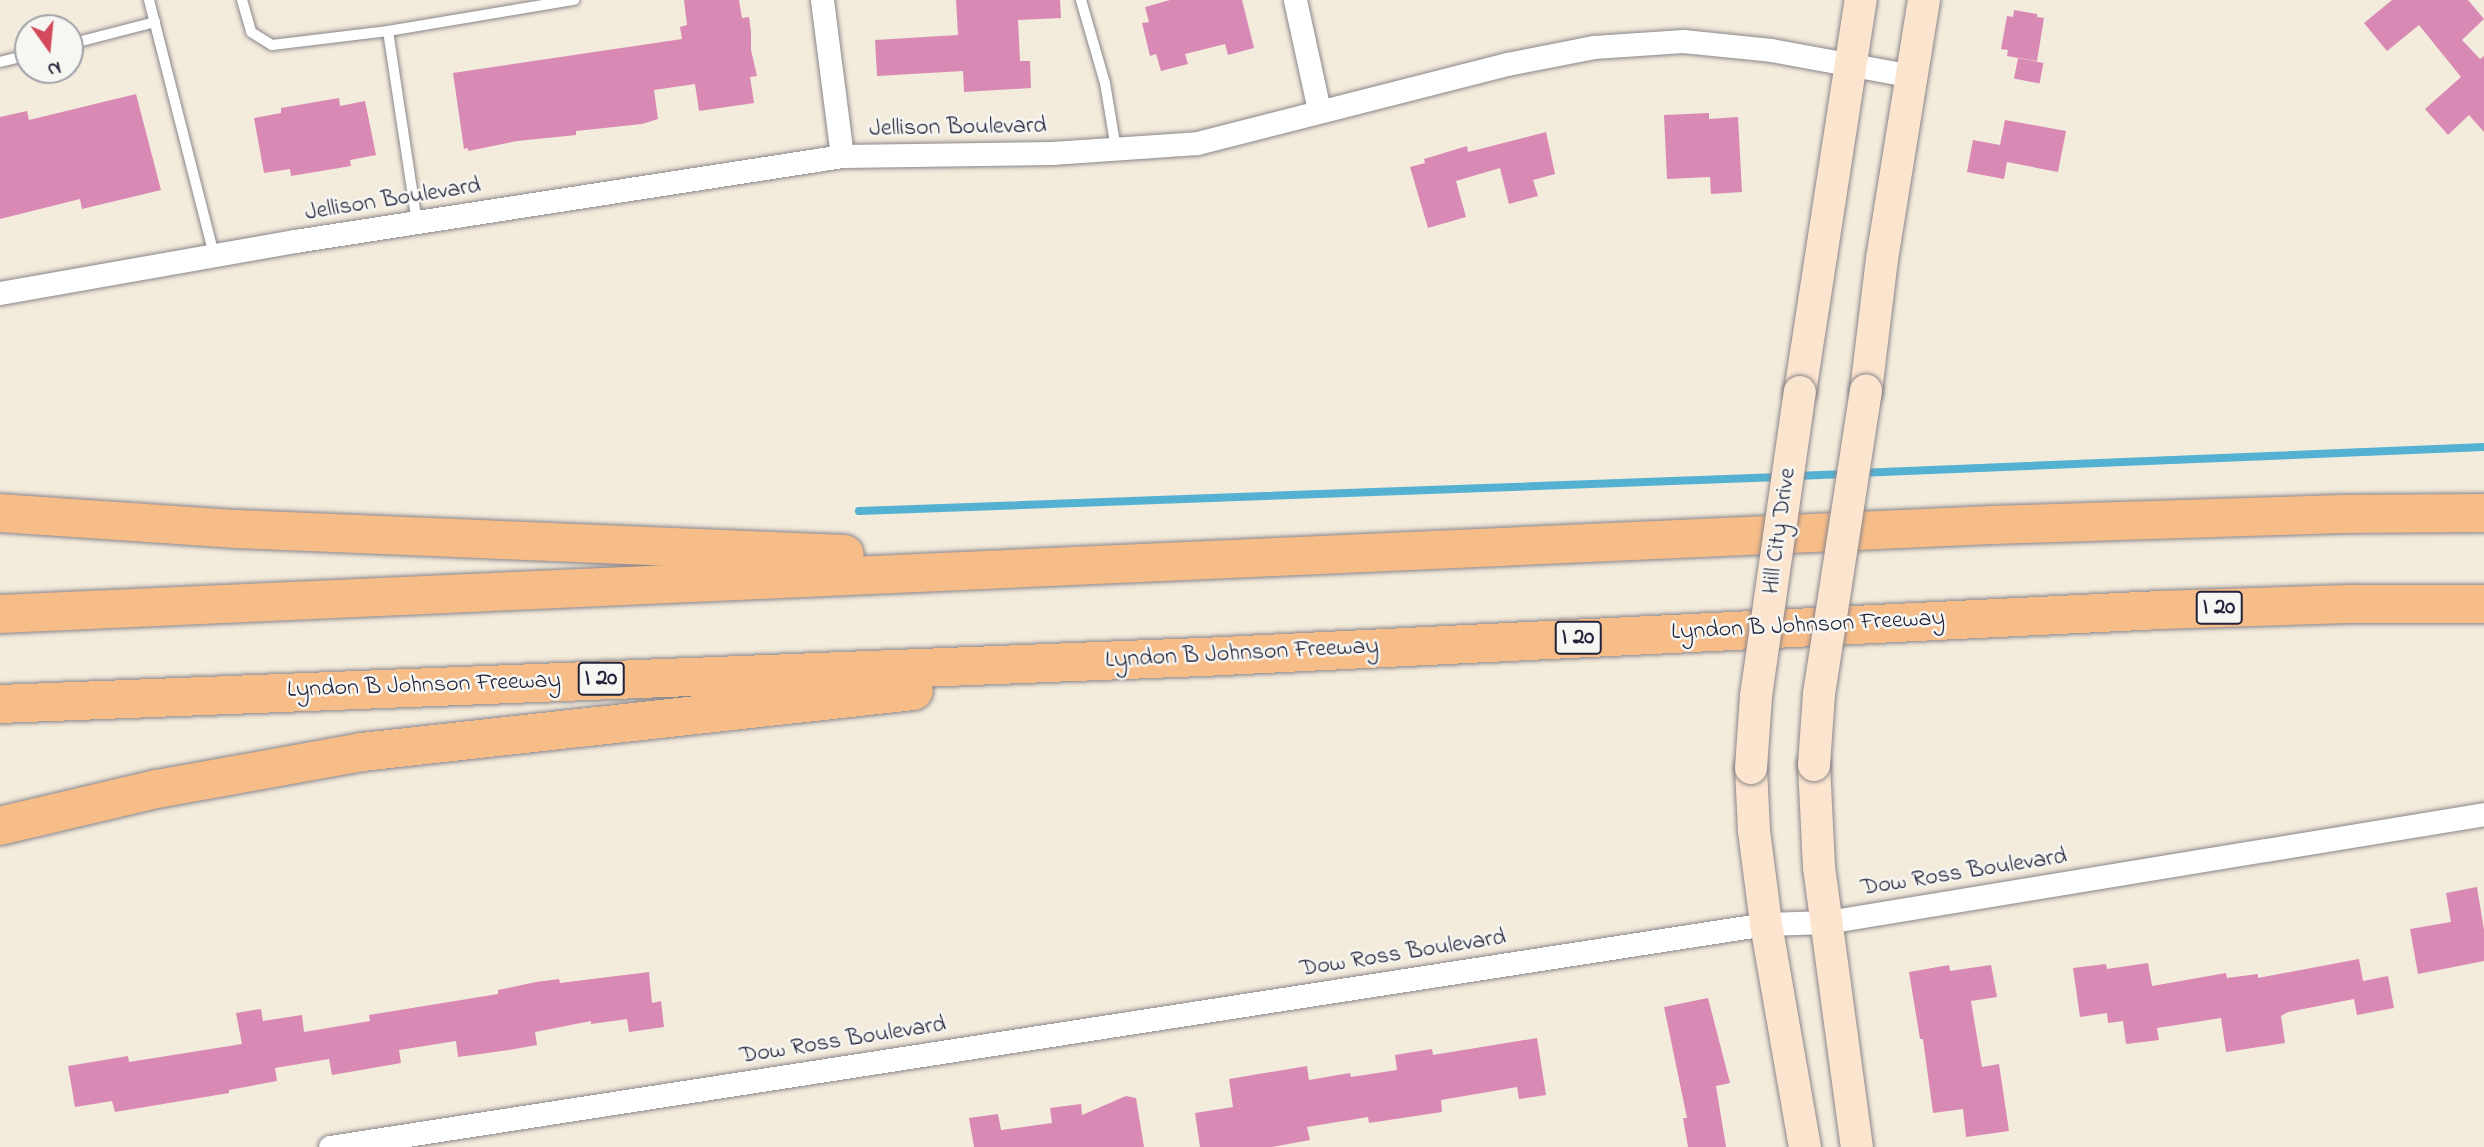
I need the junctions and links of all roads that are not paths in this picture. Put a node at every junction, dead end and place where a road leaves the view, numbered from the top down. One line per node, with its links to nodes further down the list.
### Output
1 (149, 0): 9 (lane)
2 (242, 0): 10 (lane)
3 (574, 0): 10 (lane)
4 (822, 0): 16 (street)
5 (1081, 0): 15 (lane)
6 (1295, 0): 14 (street)
7 (1861, 0): 12 (street, Hill City Drive)
8 (1924, 0): 13 (street)
9 (155, 22): 11 (lane); 18 (lane)
10 (388, 31): 17 (lane)
11 (84, 40)
12 (1851, 65): 13 (street, Jellison Boulevard); 14 (street, Jellison Boulevard); 30 (street, Hill City Drive, bridge)
13 (1913, 76): 29 (street, bridge)
14 (1319, 110): 15 (street, Jellison Boulevard)
15 (1116, 149): 16 (street, Jellison Boulevard)
16 (842, 156): 17 (street, Jellison Boulevard)
17 (417, 222): 18 (street, Jellison Boulevard)
18 (215, 256): 19 (street, Jellison Boulevard)
19 (0, 293)
20 (0, 513): 22 (highway)
21 (2484, 513): 22 (highway)
22 (1124, 564): 24 (highway)
23 (2484, 604): 25 (highway, Lyndon B Johnson Freeway / I 20)
24 (0, 614)
25 (1203, 657): 26 (highway, Lyndon B Johnson Freeway / I 20); 28 (highway)
26 (0, 704)
27 (2484, 814): 29 (street, Dow Ross Boulevard)
28 (0, 827)
29 (1827, 922): 30 (street, Dow Ross Boulevard); 33 (street)
30 (1766, 924): 31 (street, Dow Ross Boulevard); 32 (street, Hill City Drive)
31 (330, 1147)
32 (1805, 1147)
33 (1857, 1147)

